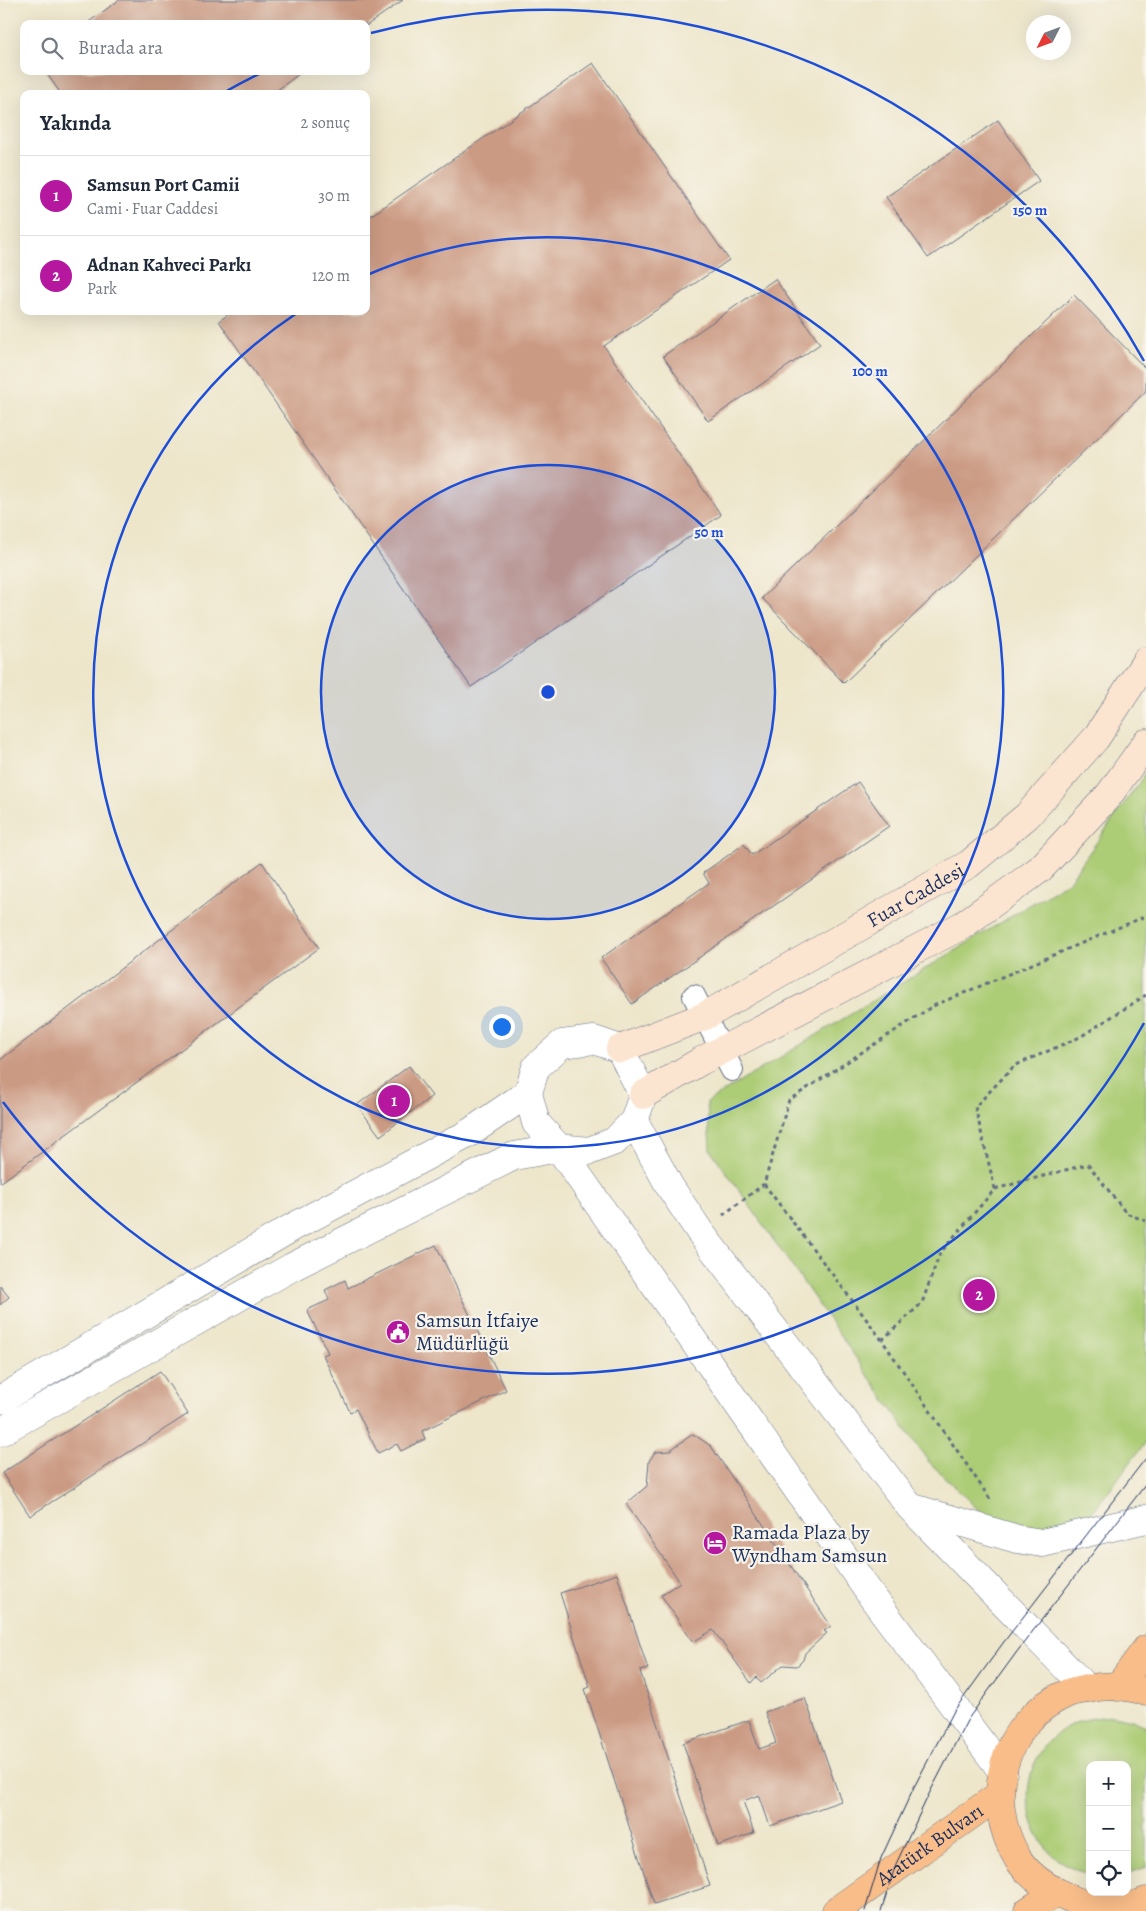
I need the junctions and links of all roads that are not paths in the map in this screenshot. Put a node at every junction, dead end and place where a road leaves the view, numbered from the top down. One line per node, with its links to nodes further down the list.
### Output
1 (1146, 661): 3 (main road, Fuar Caddesi)
2 (1146, 743): 5 (main road)
3 (700, 1006): 4 (main road, Fuar Caddesi); 5 (street)
4 (620, 1049): 6 (street); 7 (street)
5 (727, 1060): 7 (main road)
6 (528, 1093): 9 (street); 10 (street)
7 (643, 1096): 8 (street)
8 (634, 1121): 9 (street); 12 (street)
9 (559, 1148): 11 (street); 18 (street)
10 (0, 1400)
11 (0, 1432)
12 (910, 1507): 13 (street); 16 (street)
13 (1146, 1519)
14 (1146, 1649): 15 (main road)
15 (1118, 1687): 16 (main road); 17 (main road)
16 (1087, 1689): 18 (main road)
17 (1146, 1692)
18 (1001, 1783): 19 (main road); 22 (main road, Atatürk Bulvarı)
19 (1057, 1892): 21 (main road); 23 (main road)
20 (1146, 1901): 21 (main road)
21 (1096, 1908)
22 (836, 1911)
23 (1028, 1911)

